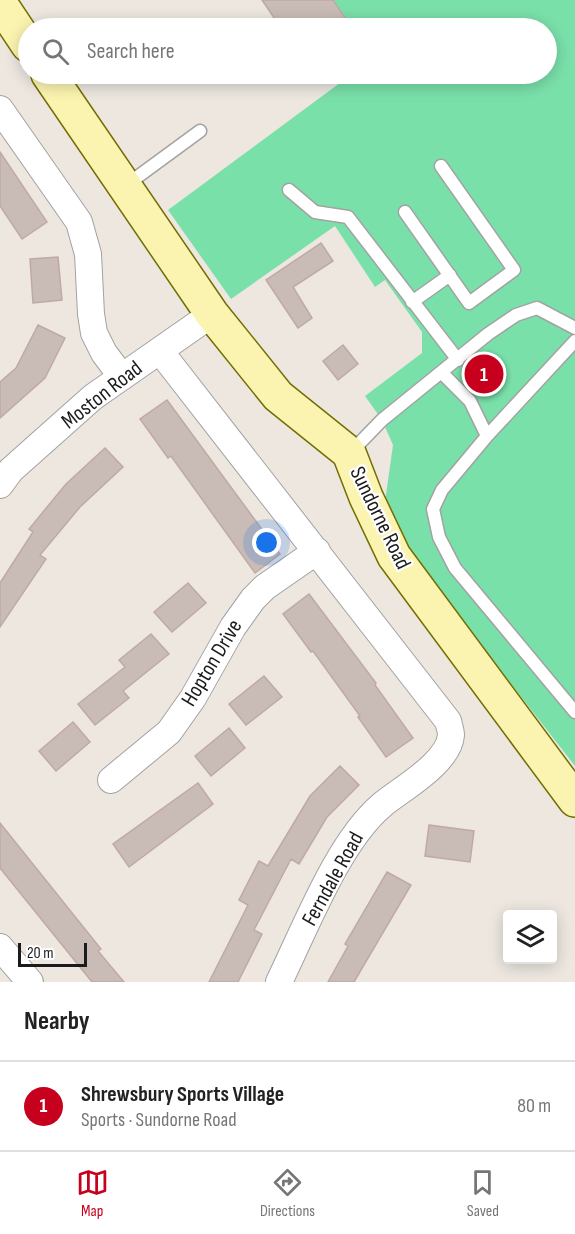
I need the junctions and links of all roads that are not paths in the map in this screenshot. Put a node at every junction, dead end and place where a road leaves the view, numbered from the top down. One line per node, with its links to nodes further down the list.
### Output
1 (0, 3): 2 (main road)
2 (18, 30)
3 (55, 84): 7 (main road, Sundorne Road)
4 (0, 109): 18 (street)
5 (200, 130): 7 (lane)
6 (441, 166): 10 (lane)
7 (124, 186): 12 (main road, Sundorne Road)
8 (289, 190): 11 (lane)
9 (405, 212): 10 (lane)
10 (450, 275): 11 (lane)
11 (412, 302): 16 (lane)
12 (212, 314): 15 (street, Moston Road); 20 (main road, Sundorne Road)
13 (575, 328): 16 (lane)
14 (575, 341): 19 (lane)
15 (160, 351): 18 (street, Moston Road); 22 (street)
16 (458, 360): 17 (lane)
17 (442, 373): 19 (lane); 20 (lane)
18 (122, 377): 21 (street, Moston Road)
19 (487, 436): 23 (lane)
20 (349, 453): 25 (main road, Sundorne Road)
21 (0, 485)
22 (317, 550): 24 (street, Hopton Drive); 28 (street, Ferndale Road)
23 (575, 712)
24 (111, 780)
25 (575, 801)
26 (0, 946): 27 (street)
27 (30, 982)
28 (279, 982)

